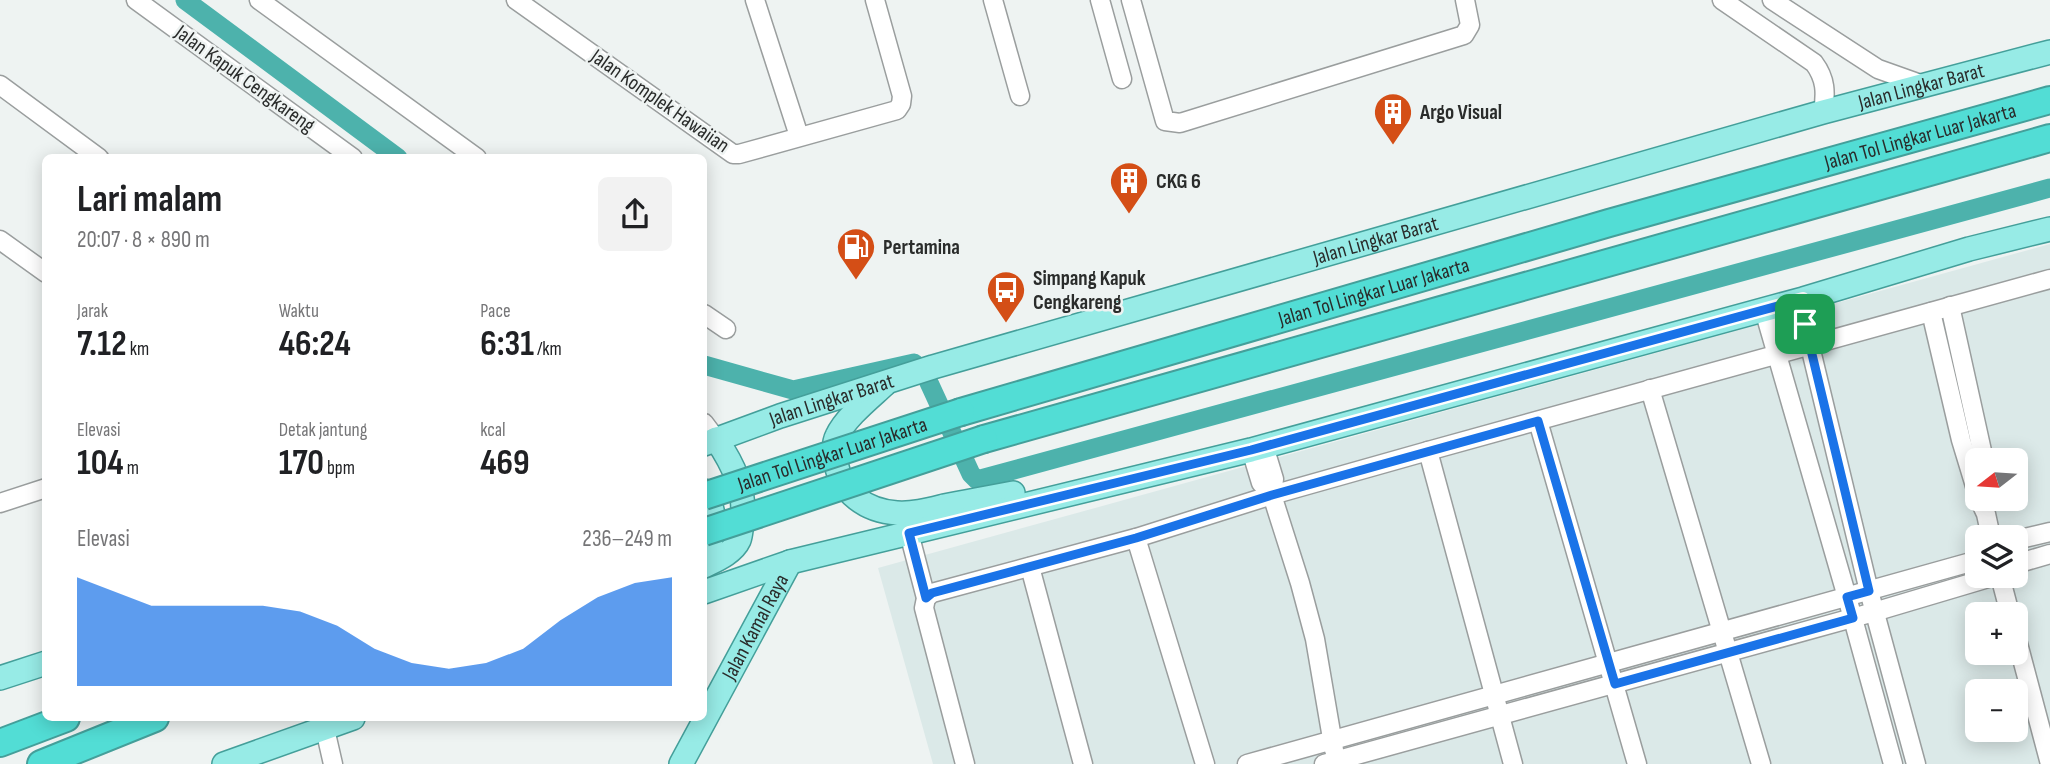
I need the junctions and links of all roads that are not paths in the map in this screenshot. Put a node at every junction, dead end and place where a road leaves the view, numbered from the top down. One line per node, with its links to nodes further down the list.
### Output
1 (136, 0): 22 (street, Jalan Kapuk Cengkareng)
2 (258, 0): 23 (street)
3 (516, 0): 19 (street, Jalan Komplek Hawaiian)
4 (755, 0): 19 (street)
5 (874, 0): 19 (street, Jalan Komplek Hawaiian)
6 (993, 0): 16 (street)
7 (1100, 0): 13 (street)
8 (1131, 0): 9 (street)
9 (1465, 0)
10 (1722, 0): 18 (street)
11 (1772, 0): 15 (street)
12 (2050, 52): 15 (main road, Jalan Lingkar Barat)
13 (1122, 79)
14 (0, 85): 21 (street)
15 (1923, 85): 18 (main road, Jalan Lingkar Barat)
16 (1020, 96)
17 (2050, 100): 46 (highway, Jalan Tol Lingkar Luar Jakarta, bridge)
18 (1823, 112): 36 (main road, Jalan Lingkar Barat)
19 (799, 135)
20 (2050, 138): 50 (highway, Jalan Tol Lingkar Luar Jakarta, bridge)
21 (94, 154)
22 (348, 154)
23 (471, 154)
24 (2050, 229): 28 (main road)
25 (0, 240): 26 (street)
26 (42, 270)
27 (2050, 279): 29 (street)
28 (1803, 299): 30 (main road); 34 (street)
29 (1950, 306): 31 (street); 41 (street)
30 (1764, 310): 35 (street); 40 (main road)
31 (1931, 312): 34 (street); 43 (street)
32 (707, 316): 33 (street)
33 (726, 329)
34 (1810, 346): 35 (street); 64 (street)
35 (1776, 355): 37 (street); 65 (street)
36 (892, 380): 39 (main road, Jalan Lingkar Barat); 44 (main road)
37 (1650, 389): 38 (street); 69 (street)
38 (1538, 421): 42 (street); 72 (street)
39 (708, 435): 59 (main road)
40 (1258, 448): 44 (main road); 47 (street)
41 (1980, 448)
42 (1428, 451): 47 (street); 76 (street)
43 (1965, 452)
44 (1199, 462): 52 (main road)
45 (42, 489): 49 (street)
46 (707, 495)
47 (1272, 495): 54 (street); 84 (street)
48 (707, 496): 55 (main road)
49 (1, 500)
50 (707, 531)
51 (2050, 532): 53 (street)
52 (909, 533): 58 (main road); 66 (street)
53 (2028, 537)
54 (1136, 538): 61 (street); 94 (street)
55 (707, 549)
56 (2050, 554): 57 (street)
57 (2028, 560)
58 (790, 562): 63 (main road); 78 (main road, Jalan Kamal Raya)
59 (707, 564)
60 (1965, 565): 64 (street)
61 (1030, 567): 66 (street); 93 (street)
62 (1965, 585): 67 (street)
63 (707, 591)
64 (1869, 591): 65 (street); 67 (street)
65 (1847, 597): 68 (street); 69 (street)
66 (926, 598): 92 (street)
67 (1874, 612): 68 (street); 100 (street)
68 (1853, 618): 70 (street); 99 (street)
69 (1721, 632): 70 (street); 72 (street)
70 (1727, 652): 75 (street); 98 (street)
71 (42, 664): 74 (main road)
72 (1609, 664): 75 (street); 76 (street)
73 (2024, 665): 101 (street)
74 (0, 678)
75 (1615, 684): 77 (street); 97 (street)
76 (1494, 695): 77 (street); 84 (street)
77 (1500, 715): 87 (street); 96 (street)
78 (707, 716)
79 (58, 721): 85 (highway)
80 (147, 721): 88 (highway)
81 (345, 721): 83 (main road)
82 (704, 721): 91 (main road, Jalan Kamal Raya)
83 (325, 729): 86 (main road); 90 (street)
84 (1333, 740): 87 (street); 95 (street)
85 (1, 742)
86 (266, 757): 89 (main road)
87 (1332, 763)
88 (41, 764)
89 (224, 764)
90 (333, 764)
91 (681, 764)
92 (965, 764)
93 (1083, 764)
94 (1205, 764)
95 (1247, 764)
96 (1513, 764)
97 (1637, 764)
98 (1761, 764)
99 (1892, 764)
100 (1916, 764)
101 (2050, 764)

